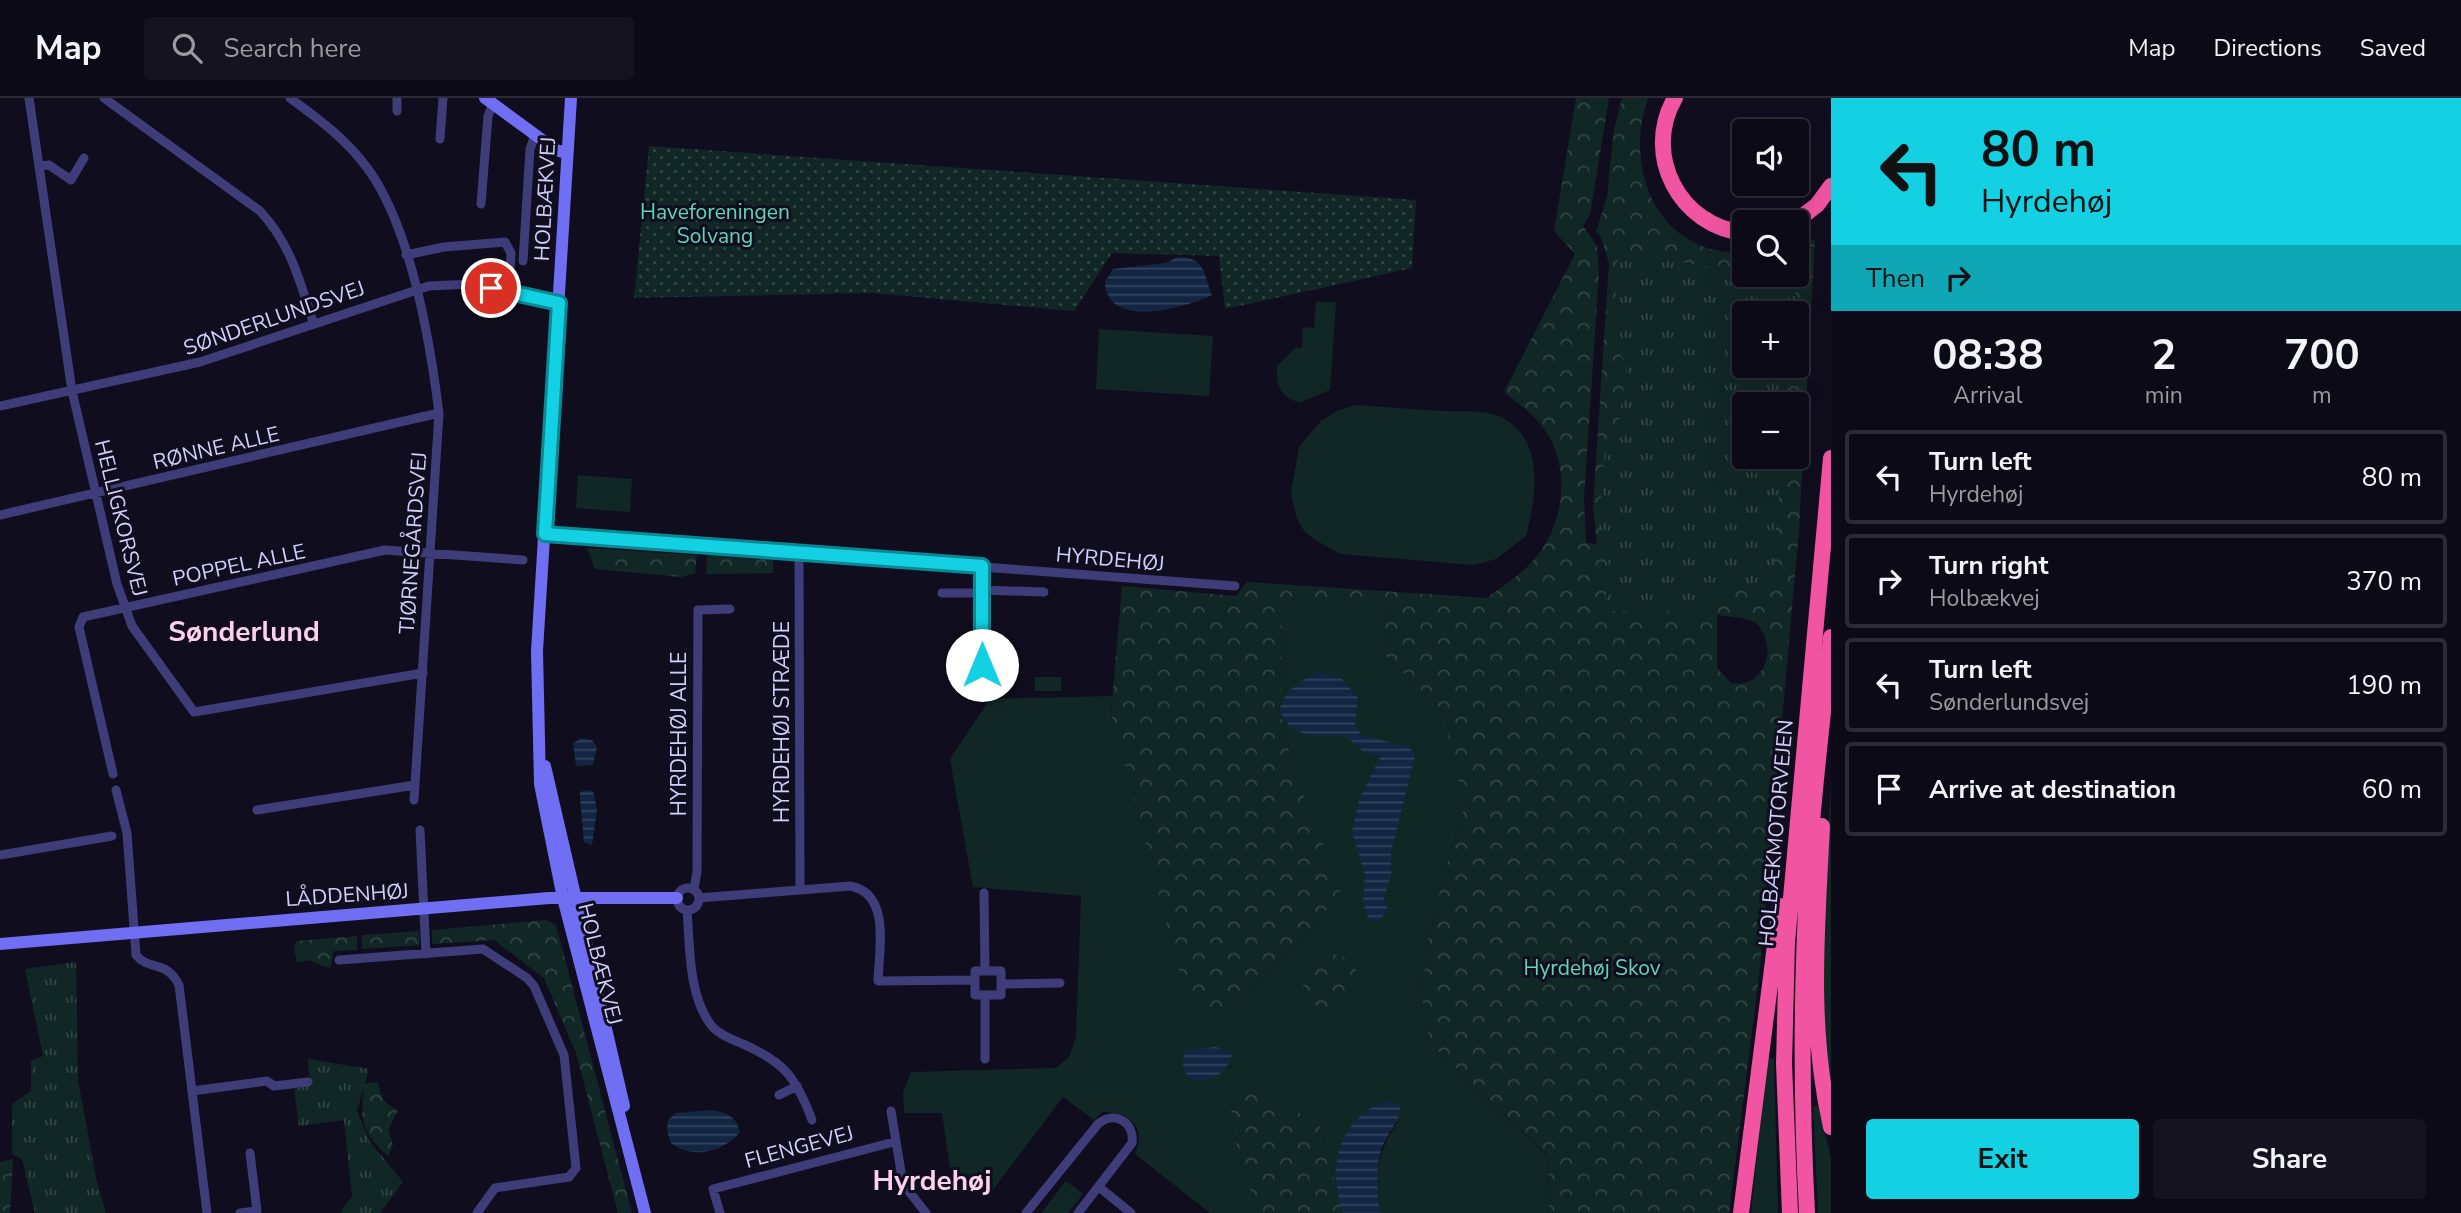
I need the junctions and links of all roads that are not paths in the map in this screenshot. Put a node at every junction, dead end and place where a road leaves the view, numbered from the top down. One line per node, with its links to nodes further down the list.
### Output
1 (29, 98): 14 (street, HELLIGKORSVEJ)
2 (104, 98): 24 (street)
3 (290, 98): 19 (street, TJØRNEGÅRDSVEJ)
4 (397, 98): 9 (street)
5 (443, 98): 11 (street)
6 (571, 98): 12 (street, HOLBÆKVEJ)
7 (1675, 98): 18 (highway)
8 (489, 101): 10 (street); 16 (street)
9 (397, 111)
10 (535, 135): 12 (street); 20 (street)
11 (440, 139)
12 (566, 153): 23 (street, HOLBÆKVEJ)
13 (85, 158): 14 (street)
14 (39, 166): 25 (street, HELLIGKORSVEJ)
15 (1831, 186): 17 (highway)
16 (481, 204)
17 (1809, 211)
18 (1732, 230)
19 (406, 255): 21 (street, TJØRNEGÅRDSVEJ); 22 (street)
20 (523, 261)
21 (415, 290): 22 (street, SØNDERLUNDSVEJ); 24 (street, SØNDERLUNDSVEJ); 27 (street, TJØRNEGÅRDSVEJ)
22 (509, 291): 23 (street, SØNDERLUNDSVEJ)
23 (559, 303): 31 (street, HOLBÆKVEJ)
24 (313, 323): 25 (street, SØNDERLUNDSVEJ)
25 (72, 391): 26 (street, SØNDERLUNDSVEJ); 29 (street, HELLIGKORSVEJ)
26 (0, 406)
27 (439, 413): 29 (street, RØNNE ALLE); 32 (street, TJØRNEGÅRDSVEJ)
28 (1831, 458): 51 (highway, HOLBÆKMOTORVEJEN)
29 (95, 494): 30 (street, RØNNE ALLE); 40 (street, HELLIGKORSVEJ)
30 (0, 515)
31 (545, 534): 33 (street, HYRDEHØJ); 58 (street, HOLBÆKVEJ)
32 (430, 551): 34 (street, POPPEL ALLE); 40 (street, POPPEL ALLE); 44 (street, TJØRNEGÅRDSVEJ)
33 (799, 554): 35 (street, HYRDEHØJ); 56 (street, HYRDEHØJ STRÆDE)
34 (523, 560)
35 (982, 566): 36 (street, HYRDEHØJ); 37 (street)
36 (1235, 586)
37 (982, 591): 38 (street, HYRDEHØJ); 39 (street, HYRDEHØJ); 43 (street)
38 (1044, 592)
39 (942, 593)
40 (125, 608): 44 (street, HELLIGKORSVEJ); 46 (street, POPPEL ALLE)
41 (730, 609): 55 (street, HYRDEHØJ ALLE)
42 (1831, 636): 45 (highway, HOLBÆKMOTORVEJEN)
43 (969, 665)
44 (423, 673): 47 (street, TJØRNEGÅRDSVEJ)
45 (1824, 708): 79 (highway); 93 (highway, HOLBÆKMOTORVEJEN)
46 (113, 774)
47 (415, 785): 49 (street, TJØRNEGÅRDSVEJ); 50 (street)
48 (116, 790): 63 (street)
49 (414, 800)
50 (257, 810)
51 (1797, 815): 91 (highway); 92 (highway, HOLBÆKMOTORVEJEN)
52 (420, 830): 61 (street)
53 (112, 836): 54 (street)
54 (0, 855)
55 (694, 889): 59 (street); 60 (street)
56 (800, 890): 60 (street); 68 (street)
57 (984, 893): 67 (street)
58 (569, 898): 58 (street, HOLBÆKVEJ); 59 (street); 61 (street, LÅDDENHØJ)
59 (677, 898): 62 (street)
60 (699, 898): 62 (street)
61 (422, 908): 63 (street, LÅDDENHØJ); 65 (street)
62 (687, 909): 74 (street)
63 (134, 931): 64 (street, LÅDDENHØJ); 75 (street)
64 (0, 944)
65 (426, 954): 66 (street); 86 (street)
66 (339, 960)
67 (985, 971): 68 (street); 69 (street)
68 (975, 980): 71 (street)
69 (1001, 984): 70 (street); 71 (street)
70 (1060, 984)
71 (985, 995): 72 (street)
72 (985, 1059)
73 (308, 1082): 75 (street)
74 (797, 1086): 76 (street); 78 (street)
75 (192, 1091): 84 (street)
76 (779, 1096)
77 (891, 1111): 80 (street)
78 (811, 1120)
79 (1831, 1127)
80 (894, 1142): 83 (street); 87 (street, FLENGEVEJ)
81 (250, 1153): 85 (street)
82 (1099, 1187): 88 (street); 89 (street); 90 (street)
83 (920, 1211)
84 (207, 1213)
85 (240, 1213)
86 (477, 1213)
87 (720, 1213)
88 (1026, 1213)
89 (1078, 1213)
90 (1131, 1213)
91 (1741, 1213)
92 (1790, 1213)
93 (1807, 1213)

